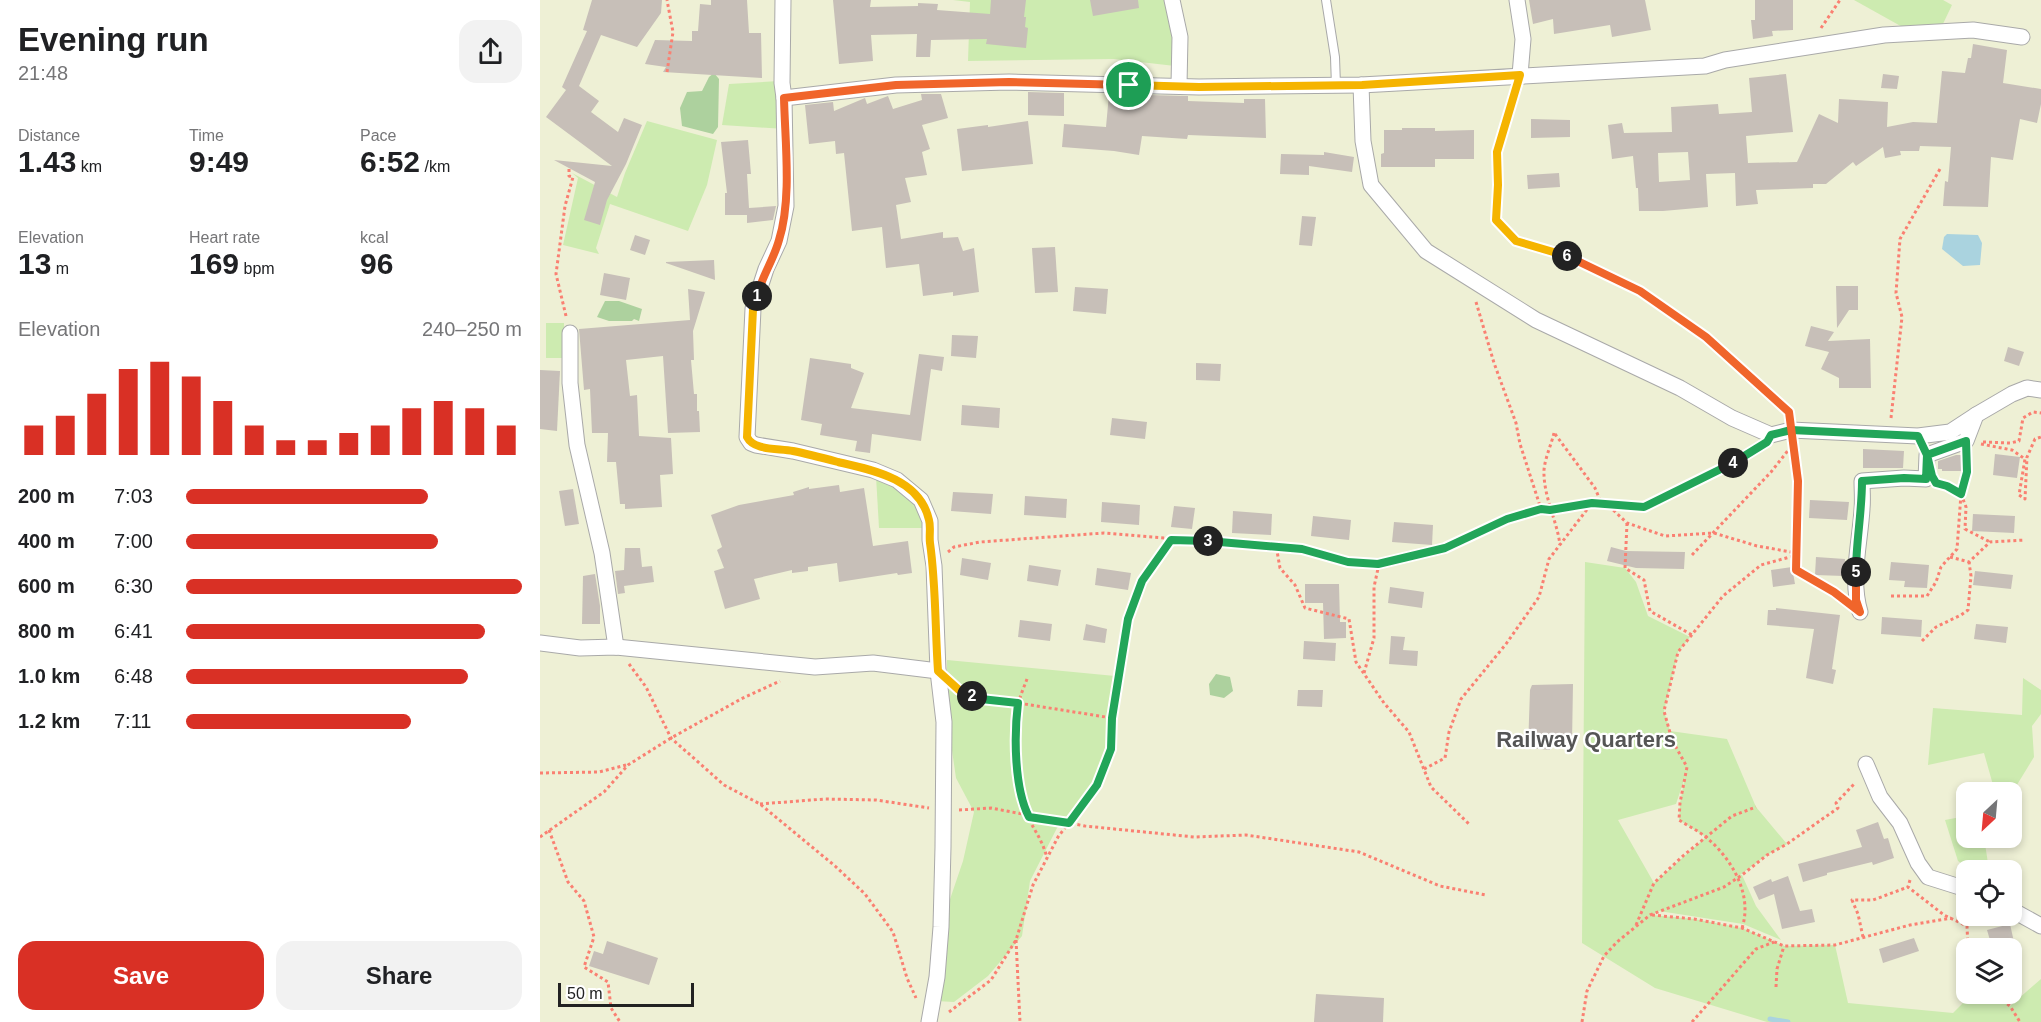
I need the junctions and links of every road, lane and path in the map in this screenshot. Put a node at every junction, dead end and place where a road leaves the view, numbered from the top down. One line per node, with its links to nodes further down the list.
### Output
1 (667, 0): 9 (path)
2 (783, 0): 14 (street)
3 (1172, 0): 11 (street)
4 (1326, 0): 13 (lane)
5 (1517, 0): 10 (street)
6 (1840, 0): 8 (path)
7 (2022, 37): 8 (street)
8 (1809, 47): 10 (street)
9 (667, 72)
10 (1520, 75): 12 (street); 22 (path)
11 (1179, 85): 13 (street); 14 (street)
12 (1362, 85): 13 (street); 17 (street)
13 (1336, 86)
14 (784, 98): 46 (street)
15 (568, 167): 18 (path)
16 (1940, 169): 24 (path)
17 (1466, 277): 23 (street); 32 (path)
18 (570, 333): 52 (street)
19 (2041, 390): 21 (street)
20 (2041, 413): 26 (path)
21 (1976, 415): 24 (street); 26 (street)
22 (1791, 430): 23 (street); 24 (street)
23 (1771, 435): 31 (path)
24 (1889, 435)
25 (2041, 438): 26 (path)
26 (1966, 441): 28 (path); 48 (street)
27 (1936, 483): 28 (path)
28 (1961, 494): 38 (path); 43 (path)
29 (1592, 503): 30 (path); 33 (path); 40 (path)
30 (1602, 505): 31 (path); 33 (path)
31 (1609, 506): 34 (path)
32 (1541, 509): 33 (path); 45 (path)
33 (1550, 510): 40 (path)
34 (1627, 524): 35 (path); 49 (path)
35 (1714, 533): 41 (path); 41 (path); 42 (path)
36 (1171, 540): 39 (path); 46 (path); 58 (path)
37 (2025, 540): 38 (path)
38 (1990, 542): 44 (path)
39 (1268, 545): 45 (path); 54 (path)
40 (1560, 545): 62 (path)
41 (1797, 554): 48 (path); 49 (path)
42 (1692, 555)
43 (1950, 557): 44 (path); 47 (path)
44 (1969, 562): 50 (path)
45 (1378, 564): 54 (path)
46 (934, 566): 53 (street)
47 (1891, 596)
48 (1860, 612)
49 (1692, 635): 72 (path)
50 (1922, 641)
51 (540, 643): 52 (street)
52 (616, 647): 53 (street); 59 (path)
53 (938, 671): 57 (path); 66 (street)
54 (1364, 673): 62 (path)
55 (788, 677): 59 (path)
56 (1027, 679): 57 (path)
57 (1018, 703): 58 (path); 67 (path)
58 (1112, 718): 68 (path)
59 (671, 738): 61 (path); 64 (path)
60 (1866, 764): 74 (path); 75 (street)
61 (628, 765): 63 (path); 70 (path)
62 (1424, 769): 69 (path)
63 (540, 772)
64 (759, 804): 66 (path); 91 (path)
65 (1756, 807): 72 (path)
66 (943, 811): 67 (path); 95 (street)
67 (1029, 817): 68 (path); 73 (path)
68 (1069, 823): 73 (path); 78 (path)
69 (1470, 825)
70 (549, 831): 71 (path); 94 (path)
71 (540, 837)
72 (1706, 837): 74 (path); 83 (path)
73 (1047, 858): 87 (path)
74 (1738, 876): 79 (path); 84 (path)
75 (1928, 877): 76 (street); 77 (path)
76 (1956, 886)
77 (1908, 887): 81 (path); 85 (path)
78 (1486, 895)
79 (1650, 915): 83 (path); 84 (path)
80 (2022, 916): 82 (street)
81 (1951, 918): 85 (path); 86 (path)
82 (2041, 926)
83 (1635, 927): 97 (path)
84 (1742, 928): 88 (path)
85 (1863, 937): 89 (path)
86 (1968, 938)
87 (1016, 940): 93 (path); 96 (path)
88 (1774, 942): 89 (path); 98 (path)
89 (1784, 946): 90 (path)
90 (1776, 987)
91 (917, 1000)
92 (2007, 1004): 99 (path)
93 (944, 1015)
94 (620, 1022)
95 (929, 1022)
96 (1020, 1022)
97 (1582, 1022)
98 (1692, 1022)
99 (2020, 1022)

